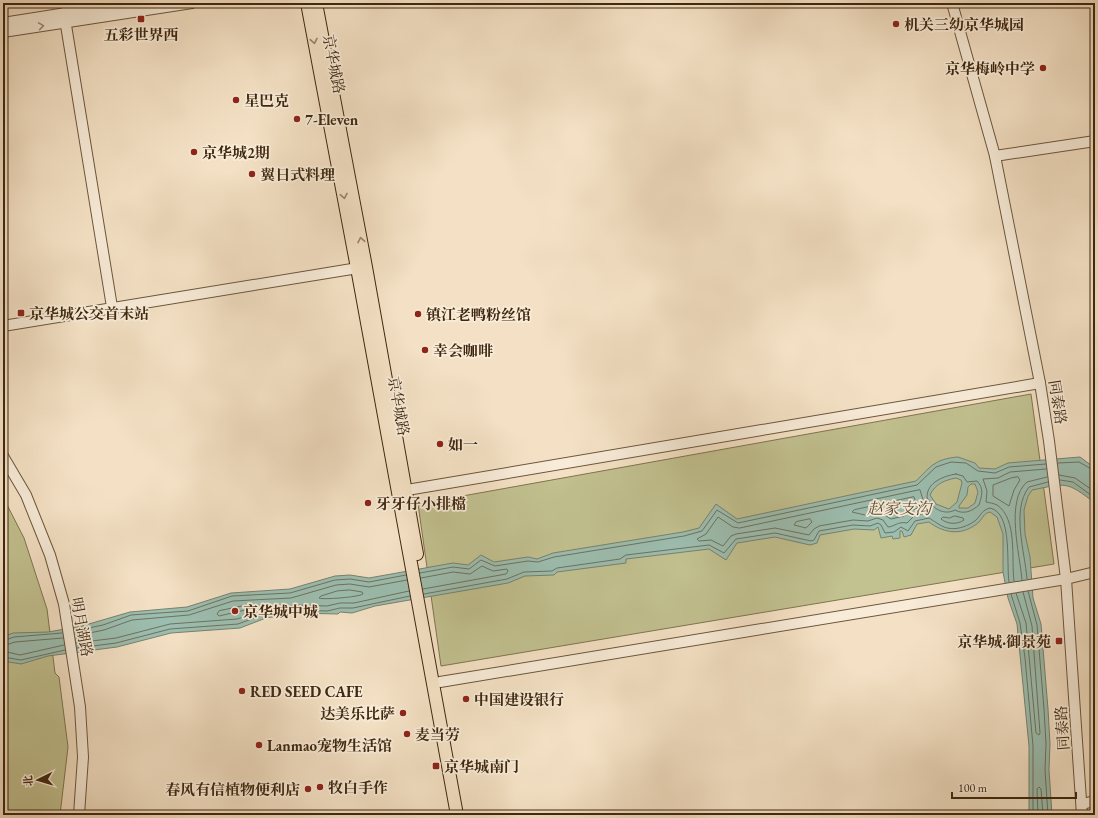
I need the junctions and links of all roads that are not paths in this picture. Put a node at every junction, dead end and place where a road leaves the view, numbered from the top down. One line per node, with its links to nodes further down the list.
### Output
1 (129, 3): 6 (street)
2 (192, 3): 6 (street)
3 (306, 3): 11 (main road, 京华城路, one-way to 11)
4 (316, 3): 11 (main road, 京华城路, one-way to 4)
5 (952, 3): 10 (street, 同泰路)
6 (65, 17): 7 (street); 8 (street, one-way to 6); 12 (street)
7 (3, 23)
8 (3, 32)
9 (1095, 141): 10 (street)
10 (995, 156): 14 (street, 同泰路)
11 (362, 268): 12 (street); 16 (main road, 京华城路); 17 (main road, 京华城路)
12 (112, 307): 13 (street)
13 (3, 326)
14 (1040, 383): 16 (street); 19 (street, 同泰路)
15 (3, 456): 24 (street, 明月湖路)
16 (406, 490): 17 (main road, 京华城路)
17 (413, 555): 20 (main road, 京华城路)
18 (1095, 572): 19 (street)
19 (1066, 579): 21 (street); 23 (street, 同泰路)
20 (425, 619): 21 (main road, 京华城路); 25 (main road, 京华城路)
21 (440, 682): 26 (main road, 京华城路)
22 (1095, 801): 23 (street)
23 (1082, 804): 27 (street, 同泰路)
24 (79, 815)
25 (457, 815)
26 (465, 815)
27 (1082, 815)

